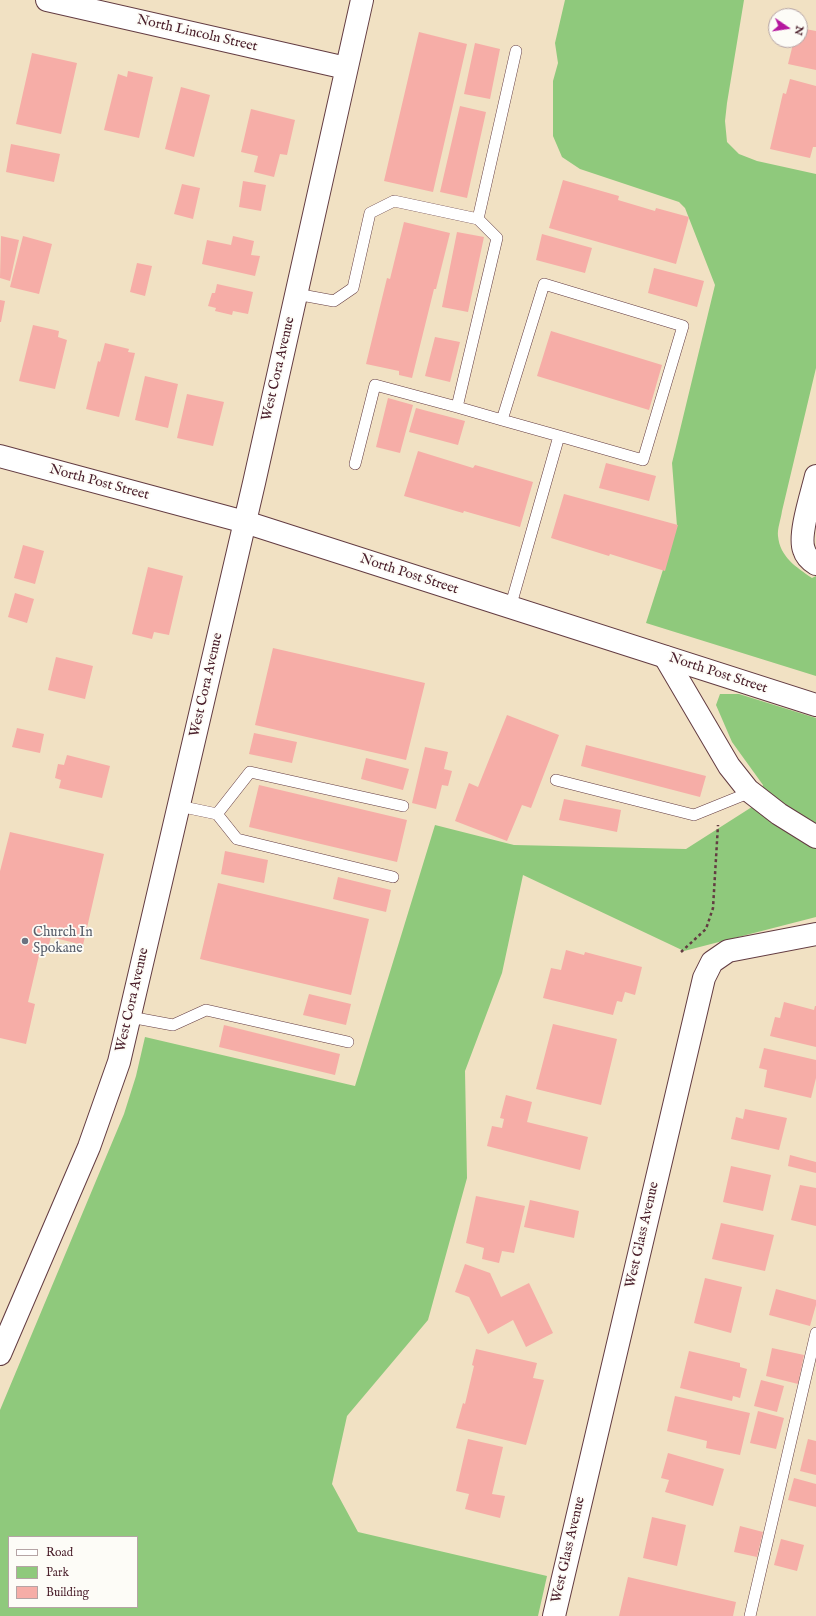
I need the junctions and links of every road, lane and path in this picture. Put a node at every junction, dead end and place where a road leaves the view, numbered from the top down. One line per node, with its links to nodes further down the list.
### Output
1 (47, 0): 4 (street, North Lincoln Street)
2 (362, 0): 4 (street, West Cora Avenue)
3 (516, 51): 5 (lane)
4 (346, 68): 6 (street, West Cora Avenue)
5 (478, 219): 6 (lane); 7 (lane)
6 (296, 294): 13 (street, West Cora Avenue)
7 (457, 407): 8 (lane); 11 (lane)
8 (502, 420): 9 (lane); 9 (lane)
9 (559, 436): 15 (lane)
10 (0, 456): 13 (street, North Post Street)
11 (355, 464)
12 (816, 476): 14 (street)
13 (245, 522): 15 (street, North Post Street); 20 (street, West Cora Avenue)
14 (814, 563)
15 (510, 608): 16 (street, North Post Street)
16 (665, 657): 17 (street, North Post Street); 19 (street)
17 (816, 705)
18 (556, 780): 22 (lane)
19 (748, 790): 22 (lane); 24 (street)
20 (179, 806): 23 (lane); 28 (street, West Cora Avenue)
21 (403, 806): 23 (lane)
22 (719, 806): 27 (path)
23 (217, 814): 25 (lane)
24 (816, 837)
25 (393, 877)
26 (816, 934): 32 (street, West Glass Avenue)
27 (681, 952)
28 (130, 1017): 29 (lane); 31 (street, West Cora Avenue)
29 (348, 1042)
30 (816, 1333): 33 (lane)
31 (0, 1354)
32 (554, 1616)
33 (750, 1616)

